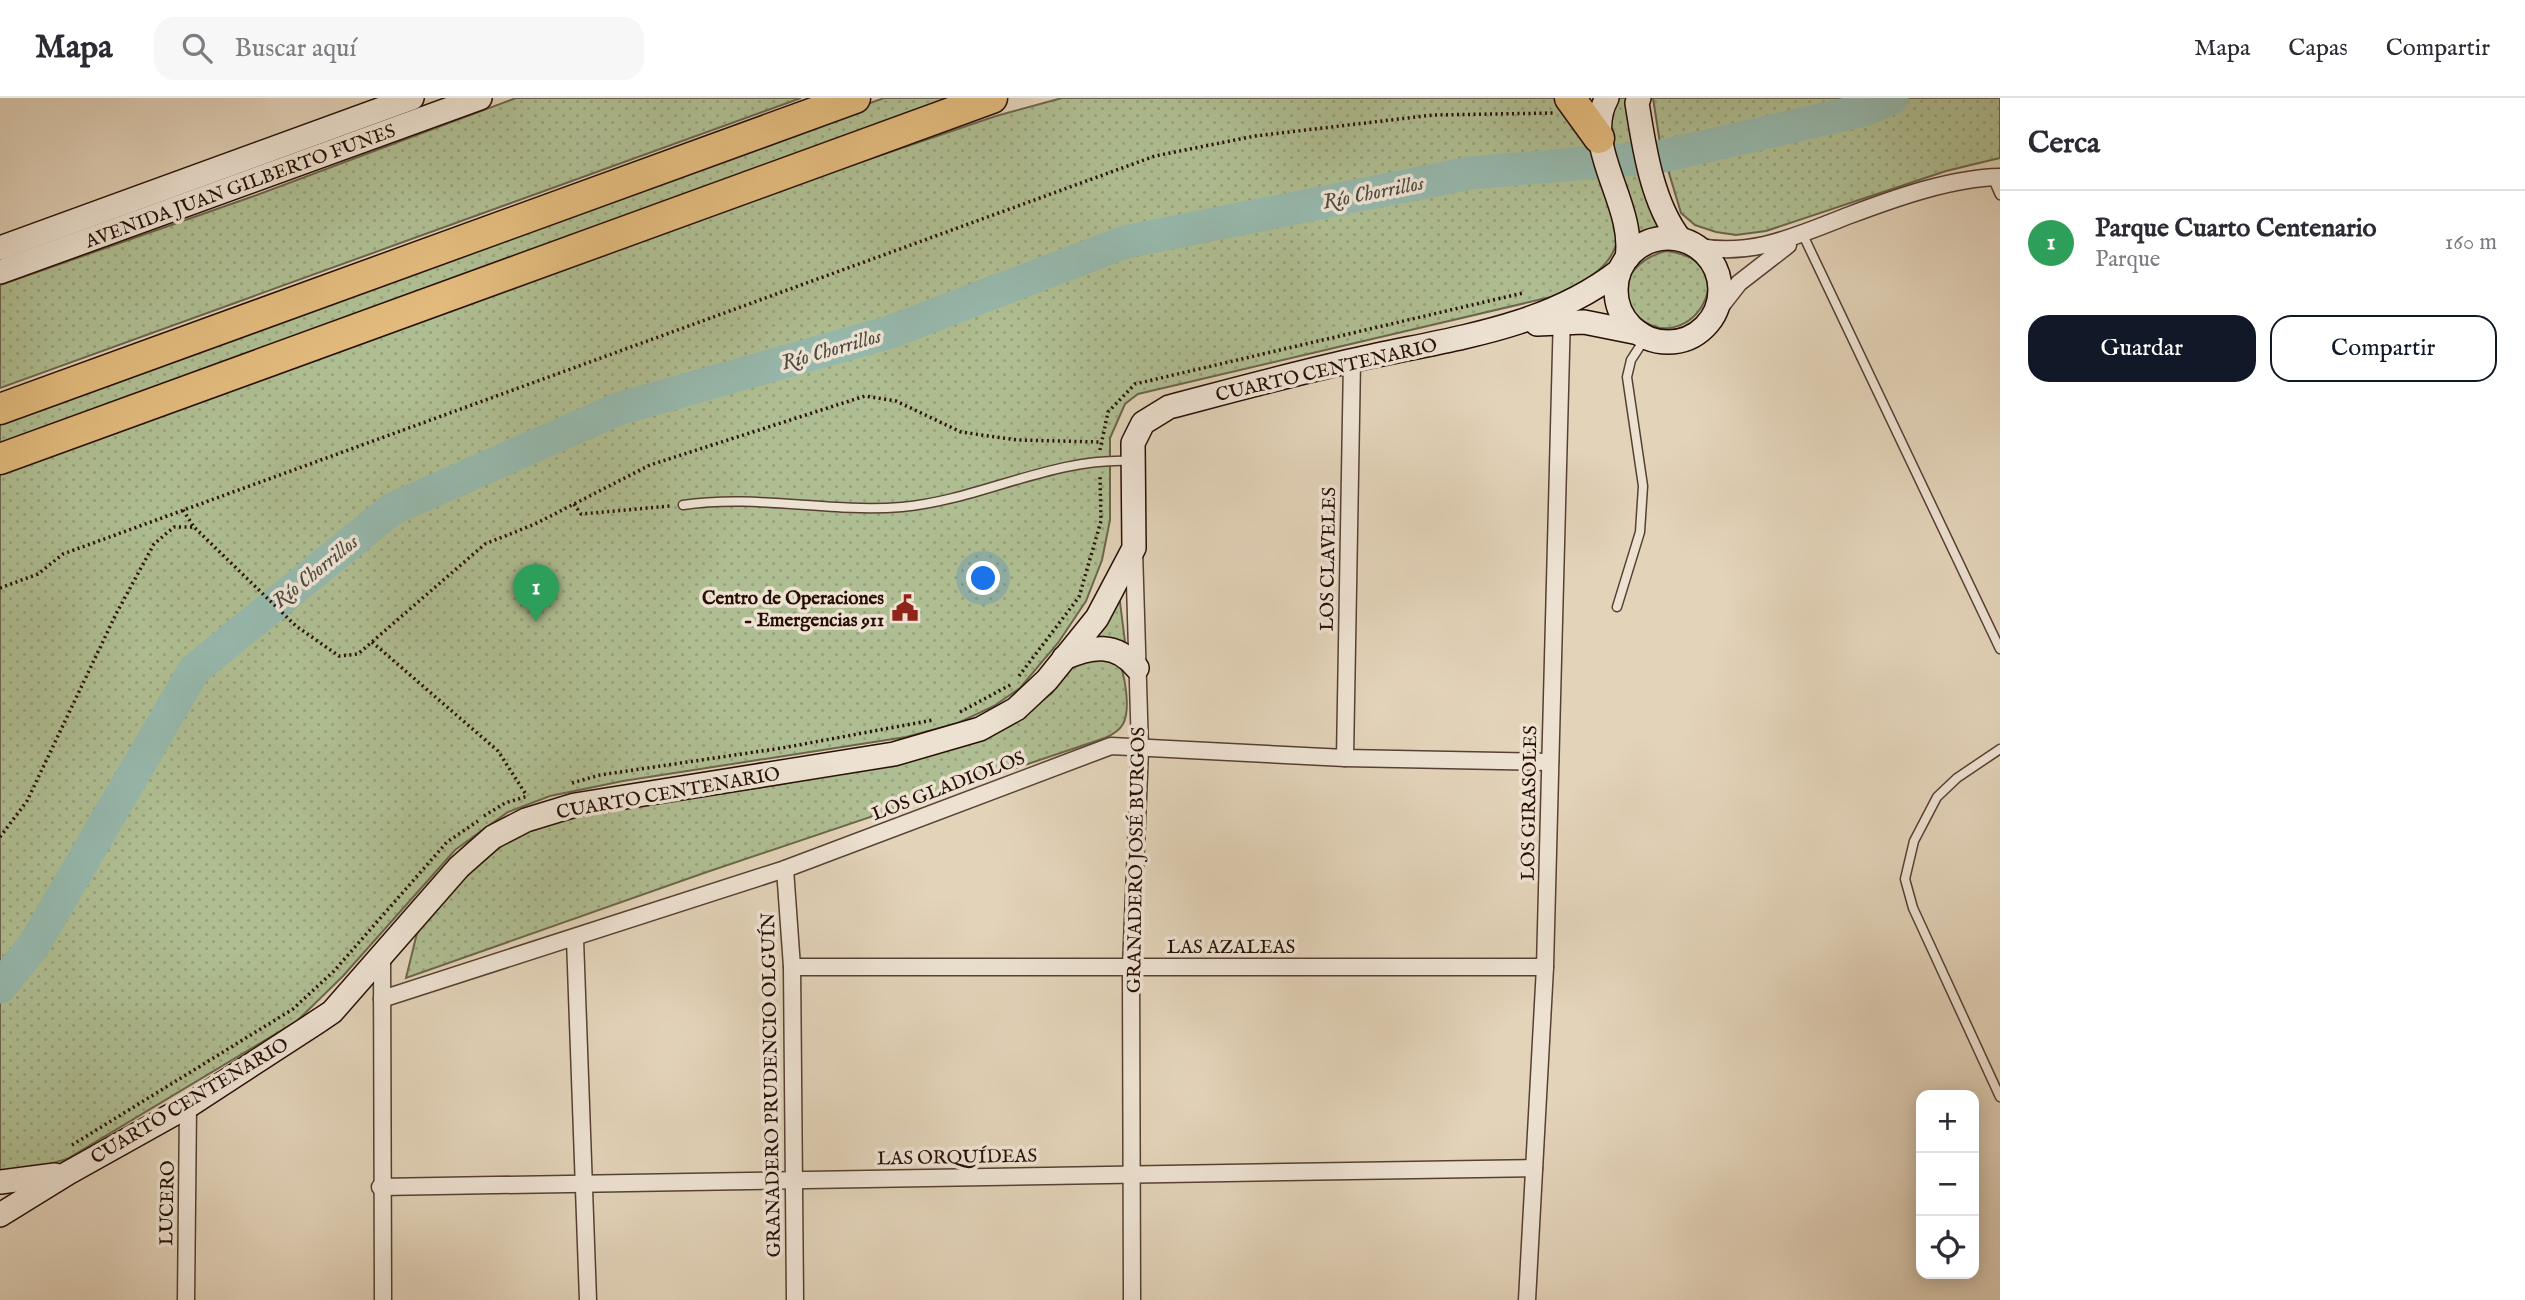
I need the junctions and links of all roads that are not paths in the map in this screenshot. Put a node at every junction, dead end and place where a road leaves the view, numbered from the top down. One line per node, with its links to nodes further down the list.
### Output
1 (412, 98): 13 (main road, AVENIDA JUAN GILBERTO FUNES)
2 (480, 98): 13 (main road, AVENIDA JUAN GILBERTO FUNES)
3 (855, 98): 21 (highway)
4 (1011, 98): 6 (highway)
5 (1639, 98): 12 (main road)
6 (984, 101): 23 (highway)
7 (1587, 103): 8 (highway)
8 (1599, 138): 15 (main road)
9 (1996, 177): 10 (lane); 11 (street)
10 (2000, 195)
11 (1803, 235): 12 (street); 18 (street); 28 (lane)
12 (1688, 242): 15 (main road); 18 (main road)
13 (40, 245): 14 (main road, AVENIDA JUAN GILBERTO FUNES); 16 (main road, AVENIDA JUAN GILBERTO FUNES)
14 (0, 248)
15 (1623, 265): 17 (main road, CUARTO CENTENARIO); 19 (main road)
16 (0, 272)
17 (1562, 314): 19 (main road, CUARTO CENTENARIO); 20 (main road, CUARTO CENTENARIO); 34 (street, LOS GIRASOLES)
18 (1714, 315): 19 (main road)
19 (1642, 335): 27 (lane)
20 (1352, 361): 22 (main road, CUARTO CENTENARIO); 33 (street, LOS CLAVELES)
21 (0, 409)
22 (1143, 423): 24 (main road, GRANADERO JOSÉ BURGOS)
23 (0, 459)
24 (1132, 461): 25 (lane); 26 (main road, GRANADERO JOSÉ BURGOS)
25 (683, 505)
26 (1134, 548): 29 (main road, CUARTO CENTENARIO); 30 (street, GRANADERO JOSÉ BURGOS)
27 (1617, 607)
28 (2000, 649)
29 (1064, 658): 30 (main road); 37 (main road, CUARTO CENTENARIO)
30 (1137, 668): 31 (street, GRANADERO JOSÉ BURGOS)
31 (1140, 749): 33 (street, LOS GLADIOLOS); 35 (street, LOS GLADIOLOS); 39 (street, GRANADERO JOSÉ BURGOS)
32 (2000, 749): 42 (lane)
33 (1345, 758): 34 (street, LOS GLADIOLOS)
34 (1550, 762): 40 (street, LOS GIRASOLES)
35 (785, 869): 36 (street, LOS GLADIOLOS); 38 (street, GRANADERO PRUDENCIO OLGUÍN)
36 (575, 939): 41 (street, LOS GLADIOLOS); 49 (street)
37 (382, 954): 41 (street); 43 (main road, CUARTO CENTENARIO)
38 (792, 967): 39 (street, LAS AZALEAS); 47 (street, GRANADERO PRUDENCIO OLGUÍN)
39 (1132, 967): 40 (street, LAS AZALEAS); 46 (street, GRANADERO JOSÉ BURGOS)
40 (1545, 967): 44 (street, LOS GIRASOLES)
41 (382, 999): 50 (street)
42 (2000, 1097)
43 (188, 1106): 45 (main road, CUARTO CENTENARIO); 52 (street, LUCERO)
44 (1534, 1168): 46 (street, LAS ORQUÍDEAS); 57 (street, LOS GIRASOLES)
45 (68, 1173): 48 (main road, CUARTO CENTENARIO); 51 (main road, CUARTO CENTENARIO)
46 (1133, 1174): 47 (street, LAS ORQUÍDEAS); 56 (street, GRANADERO JOSÉ BURGOS)
47 (793, 1180): 49 (street, LAS ORQUÍDEAS); 55 (street, GRANADERO PRUDENCIO OLGUÍN)
48 (0, 1182)
49 (586, 1183): 50 (street, LAS ORQUÍDEAS); 54 (street)
50 (380, 1186): 53 (street)
51 (0, 1215)
52 (186, 1300)
53 (383, 1300)
54 (588, 1300)
55 (795, 1300)
56 (1132, 1300)
57 (1527, 1300)

